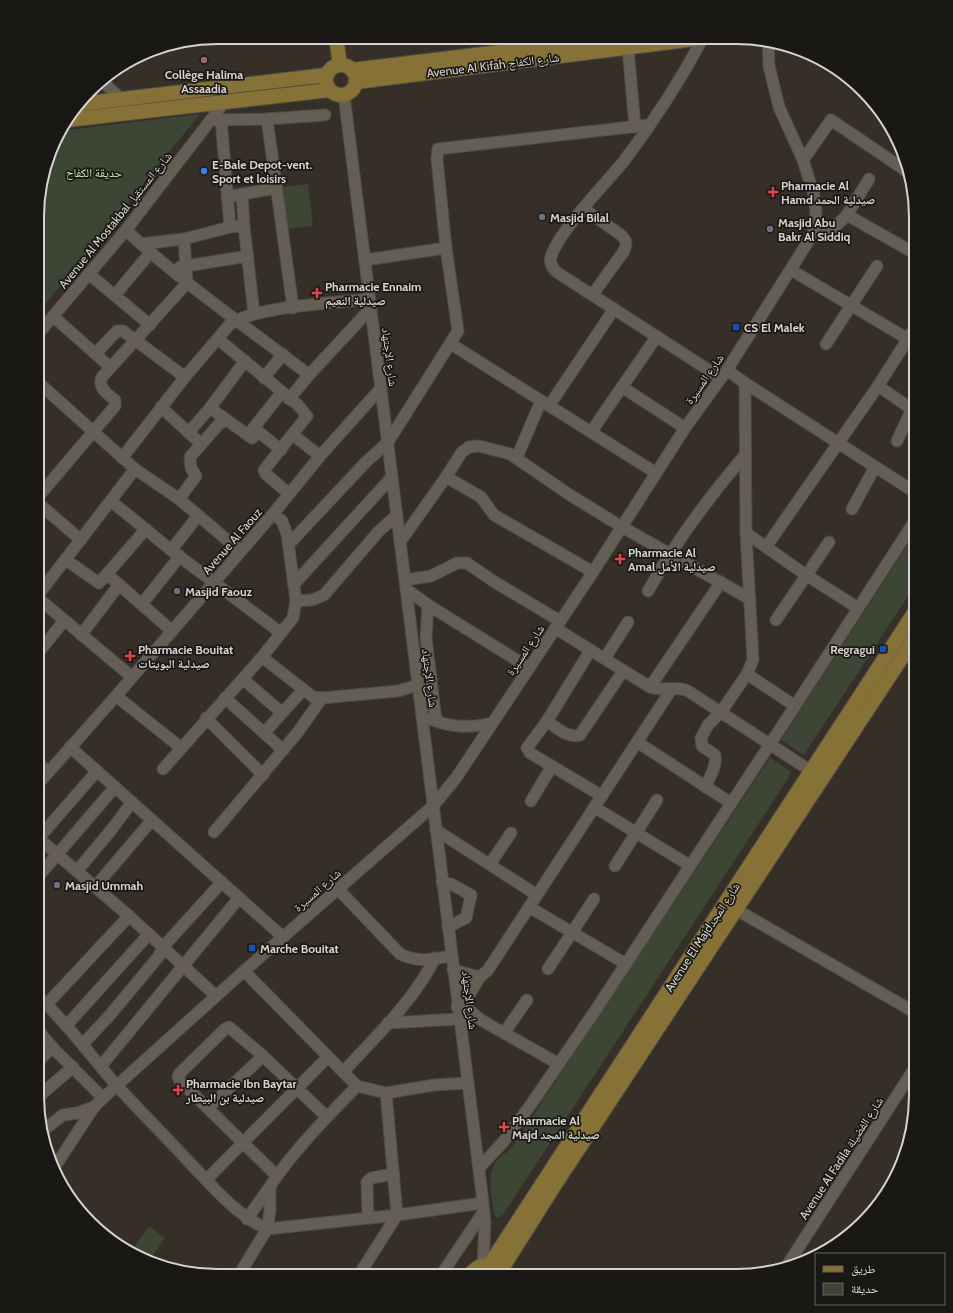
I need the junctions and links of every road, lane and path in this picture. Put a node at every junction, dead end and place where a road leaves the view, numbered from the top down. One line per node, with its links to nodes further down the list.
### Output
1 (339, 44): 7 (main road)
2 (567, 44): 7 (main road, Avenue Al Kifah شارع الكفاح)
3 (658, 44): 6 (main road, Avenue Al Kifah شارع الكفاح)
4 (699, 44): 20 (street)
5 (768, 47): 22 (street, شارع المسيرة)
6 (628, 48): 7 (main road, Avenue Al Kifah شارع الكفاح); 21 (street)
7 (349, 72): 8 (main road); 11 (main road)
8 (326, 75): 10 (main road); 12 (main road)
9 (106, 85): 12 (street)
10 (329, 90): 11 (main road); 14 (main road)
11 (344, 95): 40 (street, شارع الإجتهاد)
12 (120, 99): 13 (main road)
13 (87, 103)
14 (223, 104): 15 (main road); 19 (street, Avenue Al Mostakbal شارع المستقبل)
15 (199, 106): 17 (main road); 19 (street)
16 (325, 115): 18 (street)
17 (74, 119)
18 (266, 119): 19 (street); 25 (street)
19 (216, 120): 27 (street); 33 (street, Avenue Al Mostakbal شارع المستقبل)
20 (648, 125): 21 (street); 28 (street)
21 (634, 127): 36 (street)
22 (803, 160): 23 (street); 32 (street, شارع المسيرة)
23 (902, 168)
24 (869, 179): 29 (street)
25 (276, 188): 26 (street); 51 (street)
26 (242, 194): 27 (street); 30 (street)
27 (227, 197): 31 (street)
28 (584, 209): 47 (street); 47 (street)
29 (847, 215): 32 (street); 37 (street)
30 (244, 226): 31 (street); 39 (street)
31 (230, 227): 34 (street)
32 (814, 228): 44 (street, شارع المسيرة)
33 (126, 230): 35 (street); 45 (street, Avenue Al Mostakbal شارع المستقبل)
34 (184, 238): 35 (street); 41 (street)
35 (141, 244): 38 (street)
36 (446, 248): 40 (street); 62 (street)
37 (909, 250)
38 (150, 253): 43 (street); 48 (street)
39 (248, 256): 41 (street); 53 (street)
40 (364, 260): 49 (street, شارع الإجتهاد)
41 (186, 266): 43 (street); 46 (street)
42 (878, 266): 50 (street)
43 (171, 269): 46 (street)
44 (791, 270): 50 (street); 68 (street, شارع المسيرة)
45 (89, 274): 48 (street); 54 (street, Avenue Al Mostakbal شارع المستقبل)
46 (187, 284): 55 (street); 57 (street)
47 (593, 294): 52 (street)
48 (115, 295): 57 (street)
49 (370, 304): 51 (street); 69 (street); 76 (street, شارع الإجتهاد)
50 (851, 306): 60 (street); 63 (street)
51 (293, 308): 53 (street)
52 (614, 309): 58 (street); 78 (street)
53 (254, 314): 55 (street)
54 (54, 317): 56 (street, Avenue Al Mostakbal شارع المستقبل); 64 (street)
55 (237, 319): 59 (street); 65 (street)
56 (44, 323)
57 (150, 325): 61 (street)
58 (657, 336): 68 (street); 75 (street)
59 (218, 338): 66 (street); 70 (street)
60 (908, 339): 73 (street)
61 (136, 340): 64 (street); 67 (street); 70 (street)
62 (451, 344): 78 (street); 91 (street)
63 (826, 344)
64 (96, 353): 67 (street)
65 (283, 354): 69 (street); 71 (street)
66 (245, 361): 71 (street); 81 (street)
67 (110, 367): 85 (street)
68 (724, 374): 72 (street); 84 (street, شارع المسيرة)
69 (309, 375): 77 (street)
70 (185, 377): 79 (street)
71 (264, 378): 77 (street)
72 (745, 383): 92 (street); 95 (street)
73 (878, 386): 80 (street); 92 (street)
74 (44, 387): 85 (street)
75 (622, 387): 84 (street); 87 (street)
76 (381, 388): 91 (street, شارع الإجتهاد); 96 (street, Avenue Al Faouz)
77 (286, 396): 88 (street); 89 (street)
78 (545, 403): 87 (street); 97 (street)
79 (161, 407): 86 (street); 98 (street)
80 (909, 407)
81 (210, 408): 83 (street); 86 (street)
82 (909, 419): 90 (street)
83 (226, 420): 88 (street); 93 (street)
84 (685, 428): 101 (street, شارع المسيرة)
85 (94, 432): 98 (street); 105 (street)
86 (189, 432): 93 (street)
87 (591, 432): 101 (street)
88 (248, 435): 94 (street)
89 (292, 435): 94 (street); 96 (street)
90 (897, 441)
91 (388, 442): 102 (street, شارع الإجتهاد); 121 (street)
92 (837, 442): 99 (street); 122 (street)
93 (201, 444): 107 (street)
94 (281, 450): 106 (street)
95 (745, 455): 117 (street); 125 (street)
96 (320, 456): 106 (street, Avenue Al Faouz)
97 (517, 457): 103 (street); 114 (street)
98 (122, 458): 100 (street)
99 (875, 467): 104 (street); 110 (street)
100 (135, 469): 107 (street); 108 (street)
101 (656, 473): 114 (street, شارع المسيرة)
102 (392, 477): 112 (street, شارع الإجتهاد); 134 (street)
103 (446, 477): 119 (street); 128 (street)
104 (909, 489)
105 (44, 490)
106 (289, 494): 111 (street, Avenue Al Faouz)
107 (179, 499): 113 (street)
108 (111, 501): 115 (street); 118 (street)
109 (44, 508): 118 (street)
110 (852, 508)
111 (273, 514): 121 (street); 124 (street, Avenue Al Faouz)
112 (397, 515): 119 (street, شارع الإجتهاد); 139 (street)
113 (198, 516): 123 (street); 124 (street)
114 (622, 527): 125 (street); 128 (street, شارع المسيرة)
115 (146, 530): 123 (street); 129 (street)
116 (909, 530): 143 (street)
117 (746, 533): 122 (street); 138 (street)
118 (81, 540): 127 (street)
119 (400, 542): 135 (street, شارع الإجتهاد)
120 (829, 542): 130 (street)
121 (289, 544): 134 (street)
122 (766, 547): 130 (street)
123 (170, 550): 126 (street)
124 (240, 551): 131 (street, Avenue Al Faouz)
125 (669, 552): 132 (street); 137 (street)
126 (180, 556): 131 (street); 140 (street)
127 (66, 560): 129 (street); 136 (street)
128 (593, 572): 148 (street, شارع المسيرة)
129 (108, 575): 133 (street)
130 (806, 575): 143 (street); 144 (street)
131 (214, 581): 149 (street, Avenue Al Faouz); 150 (street)
132 (721, 582): 138 (street); 163 (street)
133 (119, 584): 140 (street); 151 (street)
134 (294, 584): 139 (street)
135 (406, 584): 141 (street); 148 (street); 162 (street, شارع الإجتهاد)
136 (44, 587)
137 (648, 591)
138 (750, 599): 159 (street)
139 (296, 601): 150 (street)
140 (142, 604): 149 (street)
141 (428, 605): 157 (street); 175 (street)
142 (44, 608): 145 (street)
143 (858, 608): 169 (street)
144 (776, 620)
145 (64, 621): 151 (street); 152 (street)
146 (628, 622): 156 (street)
147 (909, 622): 189 (main road, Avenue El Majdشارع المجد)
148 (557, 624): 154 (street); 157 (street, شارع المسيرة)
149 (172, 630): 160 (street, Avenue Al Faouz)
150 (281, 633): 155 (street)
151 (81, 635): 160 (street)
152 (44, 646)
153 (909, 646): 189 (main road, Avenue El Majdشارع المجد)
154 (590, 651): 156 (street); 174 (street)
155 (262, 657): 161 (street); 164 (street)
156 (605, 658): 158 (street)
157 (528, 667): 176 (street, شارع المسيرة)
158 (623, 671): 163 (street); 174 (street)
159 (747, 674): 169 (street); 170 (street)
160 (132, 677): 166 (street, Avenue Al Faouz)
161 (243, 679): 167 (street); 171 (street)
162 (418, 685): 168 (street); 172 (street, شارع الإجتهاد)
163 (650, 687): 165 (street)
164 (303, 690): 168 (street); 171 (street)
165 (671, 690): 170 (street); 178 (street)
166 (116, 696): 180 (street, Avenue Al Faouz); 181 (street)
167 (225, 698): 173 (street); 177 (street)
168 (322, 698): 182 (street)
169 (795, 706): 179 (street)
170 (721, 712): 179 (street); 192 (street)
171 (282, 713): 177 (street)
172 (422, 716): 175 (street); 198 (street, شارع الإجتهاد)
173 (206, 718): 181 (street); 188 (street)
174 (547, 721): 183 (street)
175 (436, 722): 176 (street)
176 (492, 723): 198 (street, شارع المسيرة)
177 (264, 733): 182 (street)
178 (637, 742): 192 (street); 193 (street)
179 (769, 745): 189 (street); 197 (street)
180 (70, 747): 186 (street); 187 (street, Avenue Al Faouz)
181 (180, 747): 185 (street)
182 (283, 750): 188 (street)
183 (552, 766): 193 (street); 195 (street)
184 (44, 768): 187 (street)
185 (163, 769)
186 (97, 771): 191 (street); 202 (street)
187 (48, 772): 190 (street, Avenue Al Faouz)
188 (263, 775): 203 (street)
189 (816, 775): 220 (main road, Avenue El Majdشارع المجد)
190 (44, 777)
191 (115, 787): 196 (street); 207 (street)
192 (705, 787): 197 (street)
193 (602, 796): 199 (street)
194 (657, 800): 204 (street)
195 (531, 801)
196 (132, 802): 200 (street); 212 (street)
197 (731, 803): 209 (street)
198 (433, 806): 201 (street, شارع الإجتهاد); 216 (street, شارع المسيرة)
199 (594, 807): 204 (street); 217 (street)
200 (152, 820): 213 (street); 215 (street)
201 (436, 830): 208 (street); 214 (street, شارع الإجتهاد)
202 (44, 832)
203 (214, 832)
204 (635, 832): 209 (street); 210 (street)
205 (511, 833): 208 (street)
206 (44, 844): 207 (street)
207 (57, 854): 211 (street); 212 (street)
208 (490, 864): 217 (street)
209 (689, 865): 230 (street)
210 (615, 866)
211 (44, 870)
212 (77, 871): 215 (street)
213 (222, 882): 218 (street); 227 (street)
214 (442, 882): 223 (street, شارع الإجتهاد); 223 (street)
215 (95, 887): 222 (street)
216 (338, 889): 226 (street, شارع المسيرة); 229 (street)
217 (537, 895): 221 (street)
218 (239, 898): 226 (street); 231 (street)
219 (594, 900): 224 (street)
220 (730, 906): 241 (street); 285 (main road, Avenue El Majdشارع المجد)
221 (529, 907): 224 (street); 235 (street)
222 (129, 916): 225 (street); 239 (street)
223 (448, 927): 228 (street, شارع الإجتهاد)
224 (573, 932): 230 (street); 232 (street)
225 (148, 934): 227 (street); 244 (street)
226 (283, 937): 234 (street, شارع المسيرة)
227 (163, 947): 231 (street); 247 (street)
228 (451, 956): 229 (street); 233 (street, شارع الإجتهاد)
229 (435, 958): 243 (street)
230 (626, 964): 252 (street)
231 (184, 966): 236 (street); 253 (street)
232 (548, 969)
233 (453, 970): 235 (street); 240 (street, شارع الإجتهاد)
234 (244, 971): 236 (street, شارع المسيرة); 251 (street)
235 (480, 977): 240 (street)
236 (216, 996): 258 (street, شارع المسيرة)
237 (527, 1000): 245 (street)
238 (44, 1001): 239 (street)
239 (47, 1004): 244 (street)
240 (460, 1006): 242 (street, شارع الإجتهاد); 245 (street)
241 (909, 1009)
242 (459, 1019): 243 (street); 257 (street, شارع الإجتهاد)
243 (388, 1023): 255 (street)
244 (66, 1026): 247 (street)
245 (504, 1033): 252 (street)
246 (44, 1037): 248 (street)
247 (83, 1044): 253 (street)
248 (52, 1047): 249 (street); 254 (street)
249 (44, 1056)
250 (264, 1056): 260 (street); 265 (street); 265 (street)
251 (328, 1057): 255 (street); 260 (street)
252 (559, 1064): 270 (street)
253 (101, 1066): 258 (street)
254 (73, 1067): 261 (street); 263 (street)
255 (343, 1072): 259 (street)
256 (909, 1077): 280 (street, Avenue Al Fadila شارع الفضيلة)
257 (468, 1083): 262 (street); 270 (street, شارع الإجتهاد)
258 (117, 1085): 263 (street, شارع المسيرة); 273 (street)
259 (357, 1086): 262 (street); 266 (street)
260 (296, 1088): 266 (street); 268 (street)
261 (44, 1092)
262 (386, 1093): 271 (street)
263 (103, 1098): 264 (street, شارع المسيرة)
264 (94, 1107): 267 (street); 269 (street, شارع المسيرة)
265 (208, 1108): 268 (street)
266 (327, 1117): 272 (street)
267 (47, 1128)
268 (244, 1143): 272 (street); 273 (street)
269 (57, 1163)
270 (479, 1168): 275 (street, شارع الإجتهاد)
271 (394, 1174): 276 (street); 277 (street)
272 (277, 1176): 274 (street)
273 (206, 1180): 278 (street)
274 (270, 1190): 278 (street); 279 (street)
275 (483, 1207): 276 (street); 283 (street); 285 (street, شارع الإجتهاد)
276 (397, 1215): 277 (street); 282 (street)
277 (368, 1218): 279 (street)
278 (246, 1219): 279 (street)
279 (267, 1229): 281 (street)
280 (790, 1260)
281 (243, 1269)
282 (363, 1269)
283 (445, 1269)
284 (476, 1269): 285 (main road)
285 (495, 1269)

